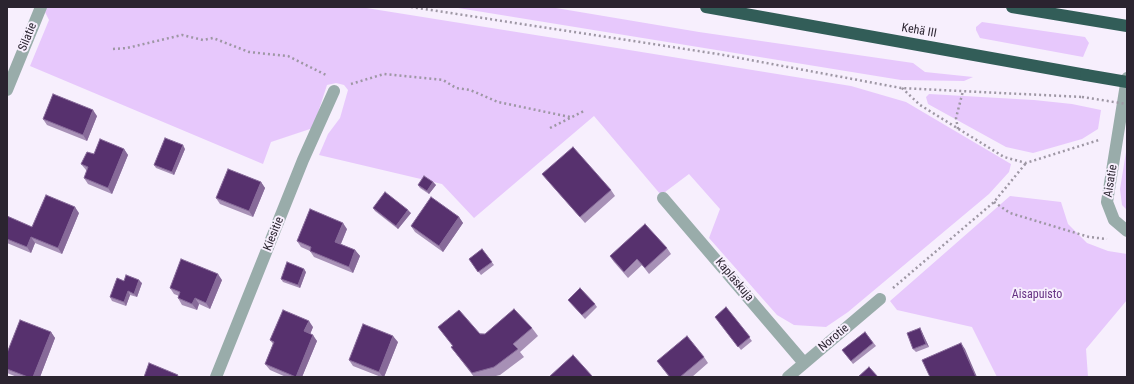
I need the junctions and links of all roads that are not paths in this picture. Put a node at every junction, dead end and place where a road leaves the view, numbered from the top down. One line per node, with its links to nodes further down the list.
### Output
1 (41, 7): 7 (street, Silatie)
2 (706, 7): 6 (highway, Kehä III, bridge)
3 (1012, 7): 4 (highway)
4 (1127, 26)
5 (1127, 78): 10 (street, Aisatie)
6 (1127, 82)
7 (7, 90)
8 (334, 91): 13 (street, Kiesitie)
9 (663, 198): 12 (street, Kaplaskuja)
10 (1127, 231)
11 (880, 299): 12 (street, Norotie)
12 (804, 363): 14 (street, Norotie)
13 (216, 377)
14 (788, 377)

